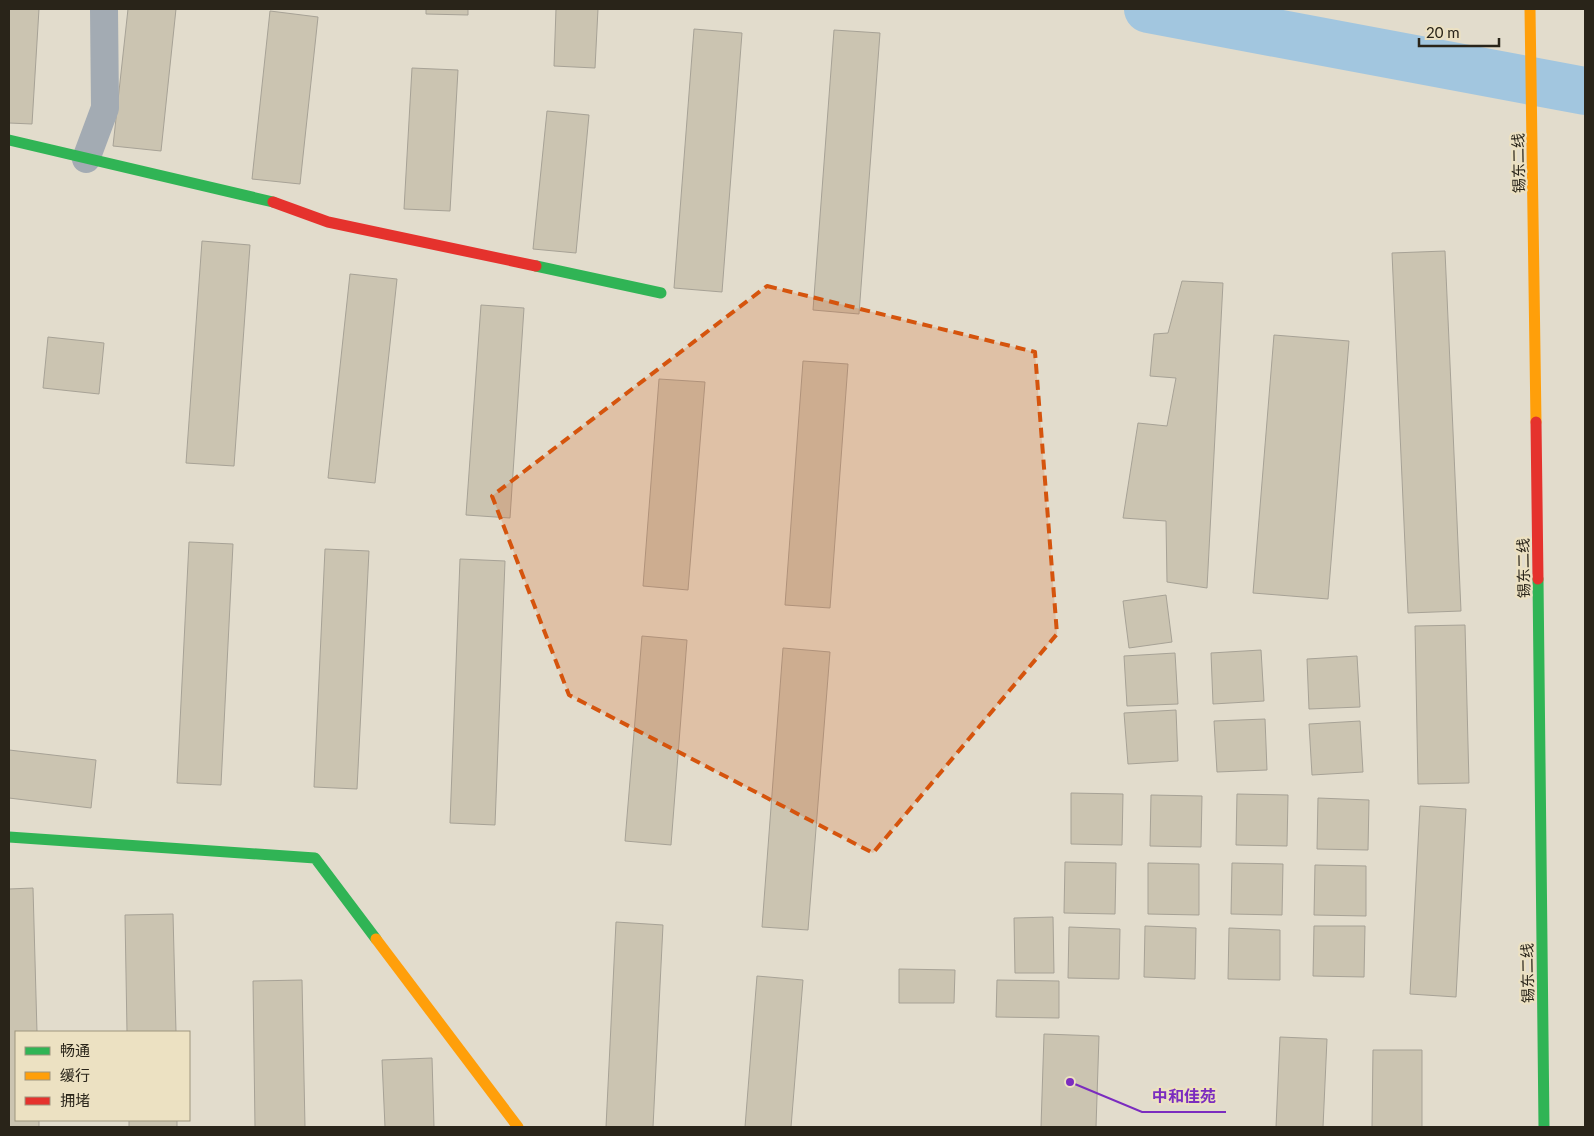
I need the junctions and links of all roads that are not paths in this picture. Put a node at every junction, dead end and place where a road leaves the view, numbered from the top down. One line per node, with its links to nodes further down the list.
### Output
1 (104, 9): 4 (street)
2 (1530, 9): 8 (street, 锡东二线)
3 (9, 140): 4 (street)
4 (86, 159): 5 (street)
5 (661, 292)
6 (9, 837): 7 (street)
7 (518, 1127)
8 (1544, 1127)

